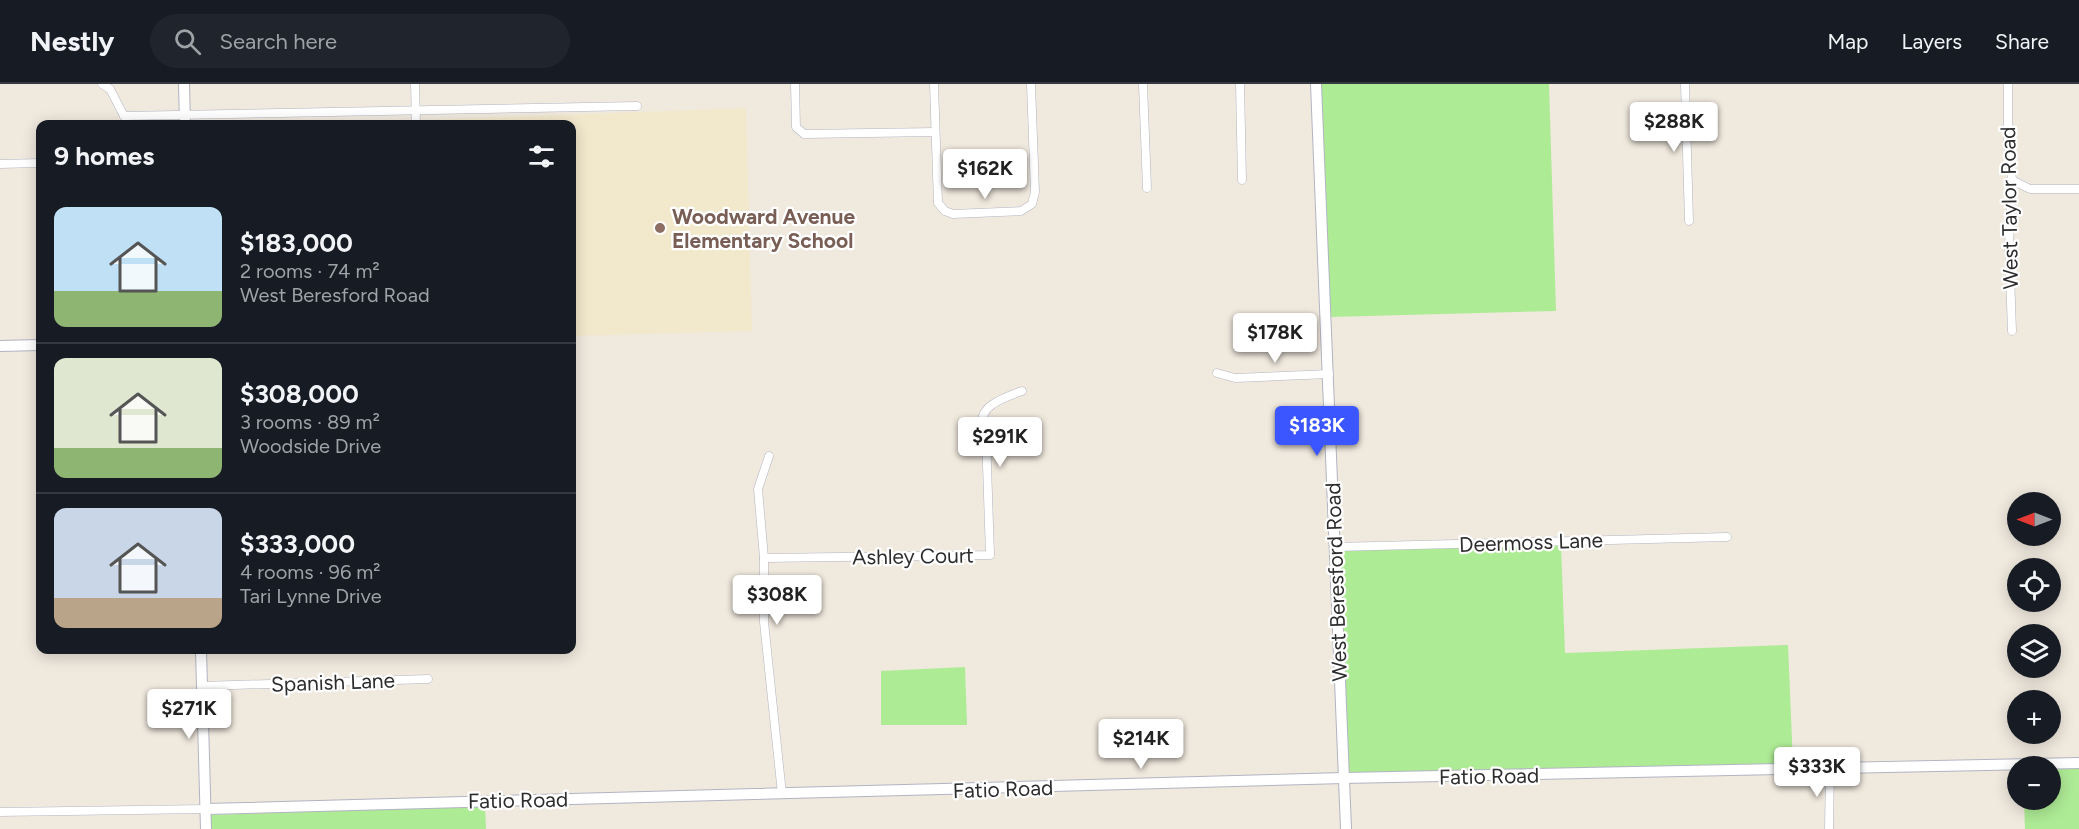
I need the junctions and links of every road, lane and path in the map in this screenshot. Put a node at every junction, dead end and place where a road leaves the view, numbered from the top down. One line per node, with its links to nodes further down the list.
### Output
1 (102, 84): 14 (street)
2 (184, 84): 15 (street)
3 (415, 84): 13 (street)
4 (795, 84): 17 (street)
5 (934, 84): 17 (street)
6 (1031, 84): 17 (street)
7 (1143, 84): 22 (street)
8 (1240, 84): 20 (street)
9 (1316, 84): 29 (street, West Beresford Road)
10 (1685, 84): 24 (street)
11 (2008, 84): 21 (street, West Taylor Road)
12 (637, 106): 13 (street)
13 (416, 110): 15 (street); 16 (street)
14 (123, 120): 15 (street)
15 (185, 120)
16 (416, 120)
17 (935, 132)
18 (36, 163): 19 (street)
19 (0, 164)
20 (1242, 180)
21 (2012, 180): 23 (street); 25 (street, West Taylor Road)
22 (1147, 188)
23 (2078, 189)
24 (1689, 221)
25 (2012, 331)
26 (36, 345): 27 (street)
27 (0, 346)
28 (1217, 373): 29 (street)
29 (1329, 374): 33 (street, West Beresford Road)
30 (1023, 391): 34 (street, Ashley Court)
31 (769, 456): 34 (street)
32 (1727, 537): 33 (street, Deermoss Lane)
33 (1335, 548): 40 (street, West Beresford Road)
34 (764, 558): 41 (street)
35 (201, 654): 37 (street)
36 (428, 679): 37 (street, Spanish Lane)
37 (202, 686): 42 (street)
38 (2079, 763): 39 (street, Fatio Road)
39 (1830, 769): 40 (street, Fatio Road); 46 (street)
40 (1344, 778): 41 (street, Fatio Road); 45 (street, West Beresford Road)
41 (782, 794): 42 (street, Fatio Road)
42 (206, 809): 43 (street, Fatio Road); 44 (street)
43 (0, 813)
44 (206, 829)
45 (1346, 829)
46 (1829, 829)

